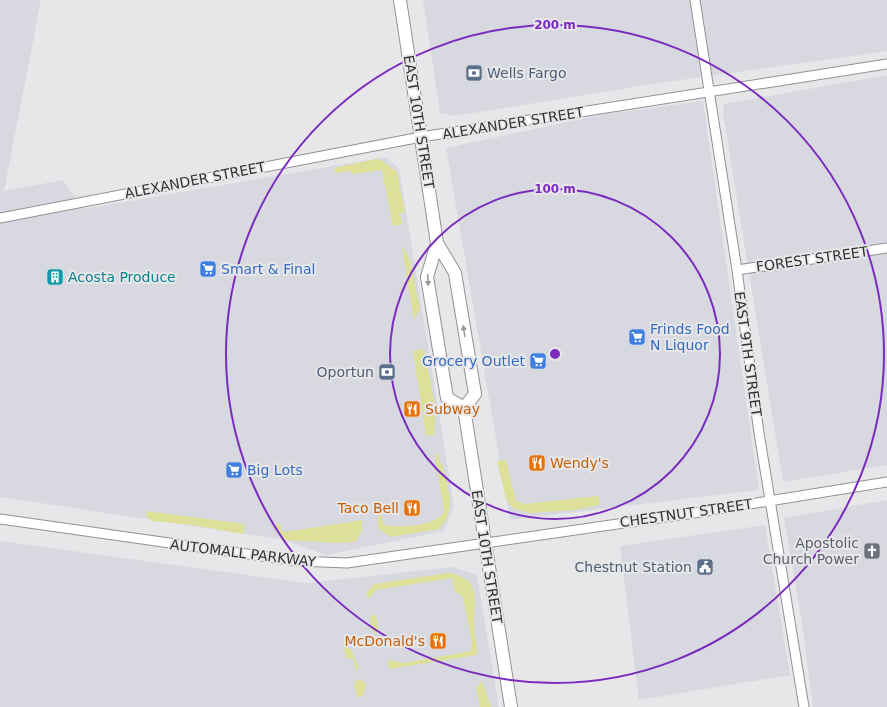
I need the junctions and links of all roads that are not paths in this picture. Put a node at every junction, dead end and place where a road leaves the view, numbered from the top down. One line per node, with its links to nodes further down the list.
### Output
1 (400, 0): 5 (main road, EAST 10TH STREET)
2 (695, 0): 4 (street, EAST 9TH STREET)
3 (887, 64): 4 (street, ALEXANDER STREET)
4 (708, 92): 5 (street, ALEXANDER STREET); 9 (street, EAST 9TH STREET)
5 (421, 137): 6 (street, ALEXANDER STREET); 7 (main road, EAST 10TH STREET)
6 (0, 218)
7 (438, 243): 10 (main road, EAST 10TH STREET, one-way to 7); 10 (main road, EAST 10TH STREET, one-way to 10)
8 (887, 248): 9 (street, FOREST STREET)
9 (737, 270): 12 (street, EAST 9TH STREET)
10 (464, 408): 14 (main road, EAST 10TH STREET)
11 (887, 482): 12 (street, CHESTNUT STREET)
12 (772, 501): 14 (street, CHESTNUT STREET); 16 (street, EAST 9TH STREET)
13 (0, 519): 14 (street, AUTOMALL PARKWAY)
14 (485, 543): 15 (main road, EAST 10TH STREET)
15 (511, 707)
16 (804, 707)

